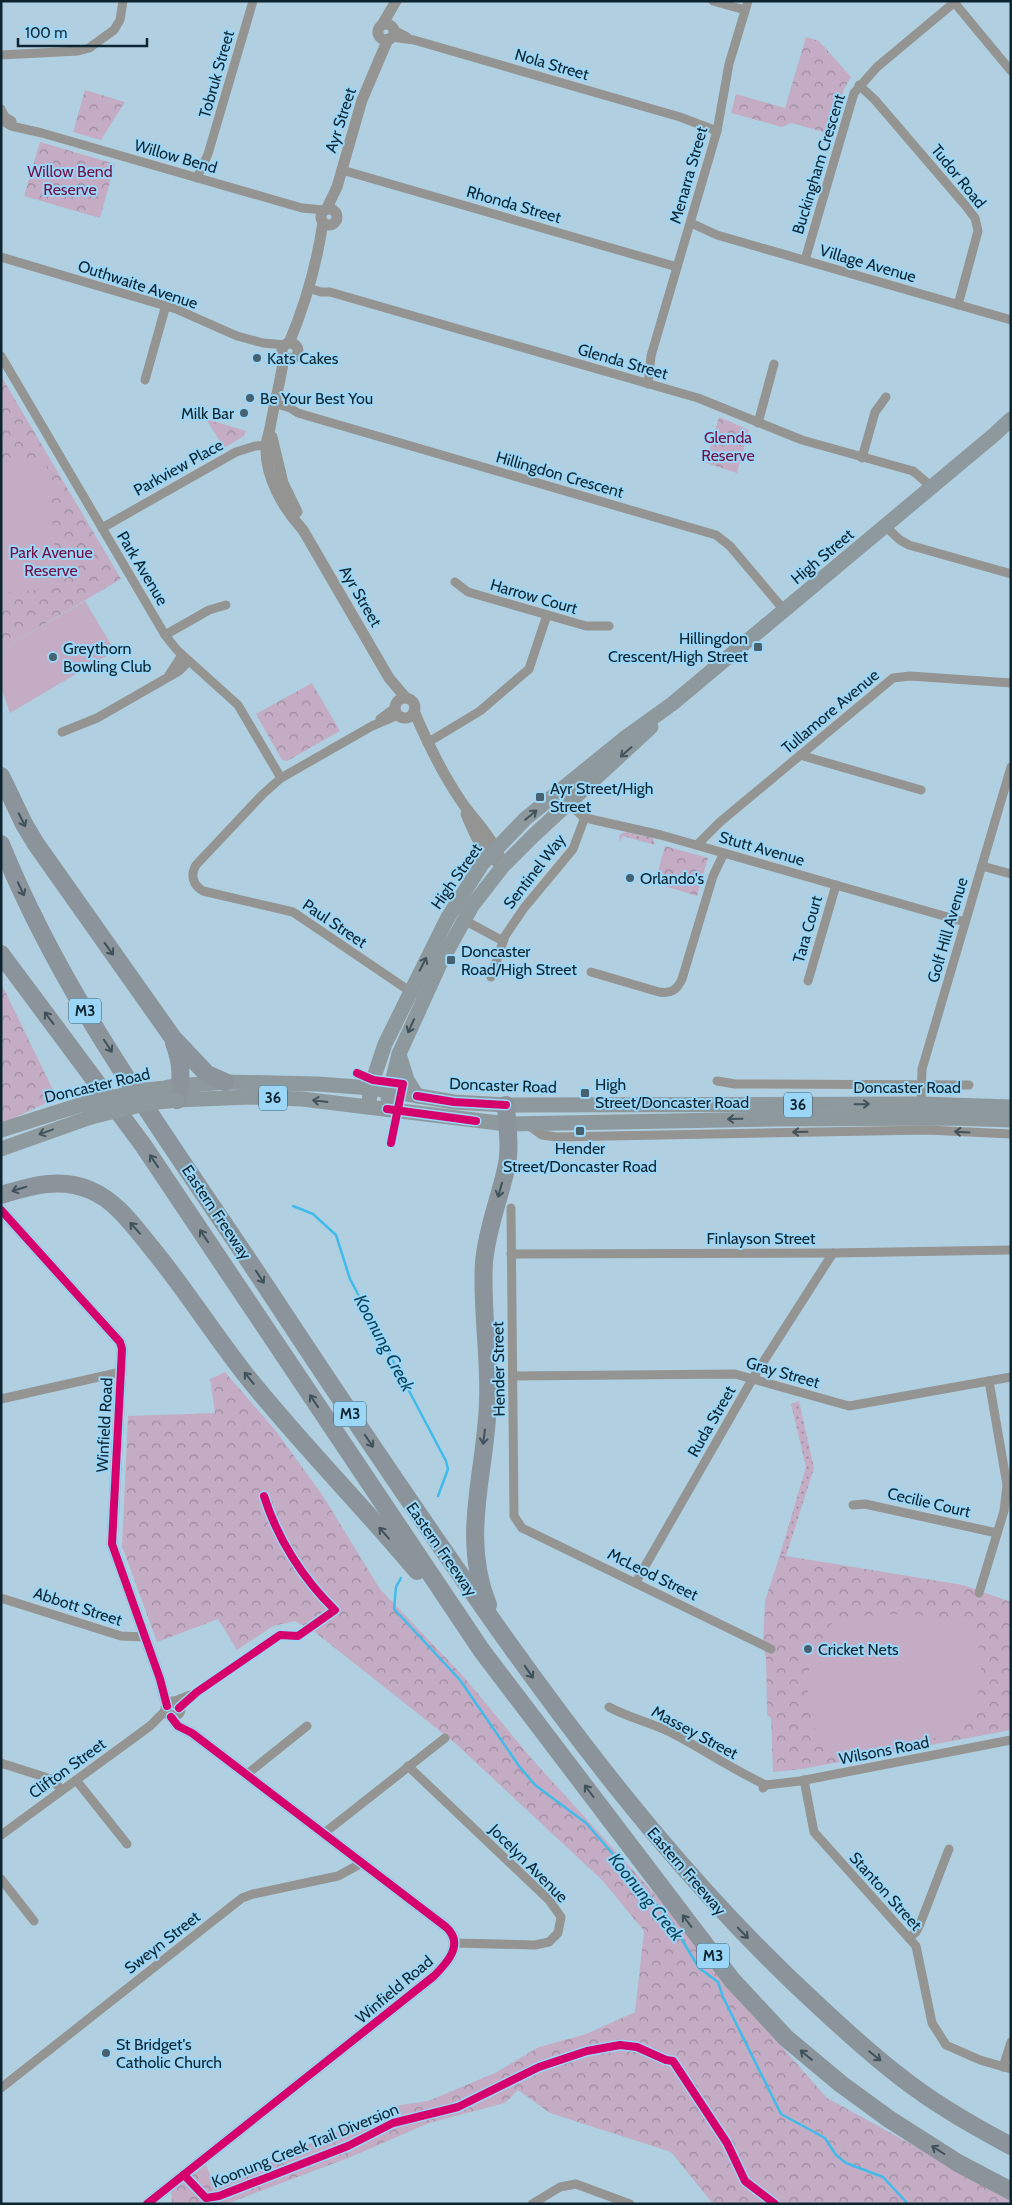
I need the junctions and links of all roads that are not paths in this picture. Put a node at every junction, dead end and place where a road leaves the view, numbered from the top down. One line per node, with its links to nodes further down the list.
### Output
1 (123, 1): 8 (street)
2 (253, 1): 16 (street, Tobruk Street)
3 (396, 1): 7 (street, Ayr Street)
4 (713, 1): 6 (street)
5 (954, 2): 9 (street); 10 (street, Buckingham Crescent)
6 (747, 6): 13 (street, Menarra Street)
7 (388, 32): 13 (street, Nola Street); 15 (street, Ayr Street)
8 (1, 55)
9 (1011, 71)
10 (859, 85): 20 (street, Buckingham Crescent); 24 (street, Tudor Road)
11 (1, 109): 14 (street, Willow Bend)
12 (1, 120): 14 (street, Willow Bend)
13 (718, 127): 18 (street, Menarra Street)
14 (42, 133): 16 (street, Willow Bend)
15 (342, 170): 17 (street, Ayr Street); 21 (street, Rhonda Street)
16 (201, 179): 17 (street, Willow Bend)
17 (327, 216): 22 (street, Ayr Street)
18 (689, 227): 20 (street, Village Avenue); 21 (street, Menarra Street)
19 (1, 258): 23 (street, Outhwaite Avenue)
20 (805, 260): 24 (street, Village Avenue)
21 (678, 268): 30 (street, Menarra Street)
22 (309, 285): 26 (street, Ayr Street); 30 (street, Glenda Street)
23 (166, 305): 26 (street, Outhwaite Avenue); 29 (street)
24 (958, 305): 25 (street, Village Avenue)
25 (1011, 320)
26 (288, 350): 32 (street, Ayr Street)
27 (1, 356): 41 (street, Park Avenue)
28 (774, 364): 34 (street)
29 (145, 380)
30 (644, 383): 34 (street, Glenda Street)
31 (886, 397): 38 (street)
32 (273, 407): 37 (street, Ayr Street); 45 (street, Hillingdon Crescent)
33 (1011, 419): 36 (main road, High Street)
34 (758, 423): 38 (street, Glenda Street)
35 (1011, 425): 36 (main road, High Street)
36 (995, 434): 39 (main road, High Street)
37 (269, 445): 41 (street, Parkview Place); 51 (street, Ayr Street)
38 (862, 458): 39 (street, Glenda Street)
39 (929, 489): 40 (main road, High Street)
40 (885, 526): 42 (street); 45 (main road, High Street)
41 (102, 528): 48 (street, Park Avenue)
42 (1011, 574)
43 (455, 582): 46 (street, Harrow Court)
44 (226, 606): 48 (street)
45 (784, 610): 59 (main road, High Street)
46 (547, 615): 47 (street, Harrow Court); 53 (street)
47 (609, 626)
48 (165, 635): 49 (street, Park Avenue)
49 (185, 658): 52 (street); 57 (street, Park Avenue)
50 (1011, 683): 54 (street, Tullamore Avenue)
51 (403, 709): 53 (street, Ayr Street); 57 (street)
52 (62, 732)
53 (427, 743): 64 (street, Ayr Street)
54 (800, 755): 58 (street); 62 (street, Tullamore Avenue)
55 (1011, 767): 66 (street, Golf Hill Avenue)
56 (1, 776): 79 (highway, one-way to 79)
57 (281, 778): 77 (street, Paul Street)
58 (921, 790)
59 (563, 797): 60 (street, Stutt Avenue); 64 (main road, High Street, one-way to 59); 65 (main road, High Street)
60 (585, 817): 62 (street, Stutt Avenue); 72 (street, Sentinel Way)
61 (1, 844): 123 (highway, Eastern Freeway / M3, one-way to 123)
62 (697, 845): 63 (street, Stutt Avenue)
63 (720, 851): 68 (street, Stutt Avenue); 74 (street)
64 (493, 853): 65 (street, Ayr Street); 69 (main road, High Street)
65 (504, 866): 70 (main road, High Street)
66 (982, 866): 67 (street); 71 (street, Golf Hill Avenue)
67 (1011, 874)
68 (836, 885): 71 (street, Stutt Avenue); 76 (street, Tara Court)
69 (447, 919): 70 (street); 77 (main road, High Street, one-way to 69)
70 (463, 919): 72 (street); 78 (main road, High Street)
71 (965, 922): 85 (street, Golf Hill Avenue)
72 (503, 941): 75 (street, Sentinel Way)
73 (1, 954): 127 (highway, Eastern Freeway / M3, one-way to 73)
74 (591, 972)
75 (491, 977)
76 (808, 981)
77 (410, 992): 78 (street, Paul Street); 81 (main road, High Street)
78 (423, 1000): 80 (main road, High Street, one-way to 80)
79 (173, 1038): 83 (highway); 89 (highway)
80 (398, 1054): 88 (main road, High Street); 90 (main road)
81 (378, 1063): 84 (main road); 87 (main road, High Street)
82 (717, 1081): 85 (street, Doncaster Road)
83 (225, 1082): 84 (main road, Doncaster Road / 36); 89 (main road, Doncaster Road / 36)
84 (346, 1085): 87 (main road, Doncaster Road / 36)
85 (921, 1085): 86 (street, Doncaster Road); 92 (street, Golf Hill Avenue)
86 (969, 1085)
87 (372, 1088): 88 (main road, Doncaster Road / 36); 94 (main road, High Street)
88 (390, 1090): 90 (main road, Doncaster Road / 36); 96 (main road, High Street)
89 (174, 1091): 94 (main road, Doncaster Road / 36, one-way to 89); 97 (main road, Doncaster Road / 36, bridge)
90 (416, 1096): 93 (main road, Doncaster Road / 36)
91 (544, 1104): 92 (main road, Doncaster Road / 36, one-way to 92); 93 (main road, Doncaster Road / 36); 99 (main road)
92 (921, 1104): 95 (main road, Doncaster Road / 36)
93 (506, 1105): 100 (highway)
94 (368, 1106): 96 (main road, Doncaster Road / 36)
95 (1011, 1107)
96 (387, 1108): 100 (main road, Doncaster Road / 36)
97 (87, 1111): 102 (main road, Doncaster Road / 36); 104 (main road, Doncaster Road / 36, one-way to 104)
98 (1011, 1120): 99 (main road, Doncaster Road / 36, one-way to 99)
99 (604, 1121): 101 (main road, Doncaster Road / 36)
100 (507, 1124): 101 (main road, Doncaster Road / 36); 123 (highway, one-way to 123)
101 (527, 1124): 103 (street, Doncaster Road, one-way to 101)
102 (1, 1130)
103 (1011, 1134)
104 (1, 1149)
105 (1, 1194): 127 (highway, one-way to 105)
106 (511, 1208): 110 (street, Hender Street)
107 (1, 1210): 111 (street, Winfield Road)
108 (1011, 1250): 109 (street, Finlayson Street)
109 (833, 1253): 110 (street, Finlayson Street); 114 (street, Ruda Street)
110 (511, 1254): 112 (street, Hender Street)
111 (121, 1372): 116 (street); 125 (street, Winfield Road)
112 (513, 1376): 114 (street, Gray Street); 118 (street, Hender Street)
113 (1011, 1377): 115 (street, Gray Street)
114 (753, 1378): 115 (street, Gray Street); 120 (street, Ruda Street)
115 (989, 1381): 119 (street)
116 (1, 1399)
117 (853, 1506): 119 (street, Cecilie Court)
118 (522, 1528): 120 (street, McLeod Street)
119 (997, 1533): 121 (street)
120 (636, 1582): 126 (street, McLeod Street)
121 (979, 1593)
122 (1, 1598): 125 (street, Abbott Street)
123 (501, 1632): 152 (highway, Eastern Freeway / M3, one-way to 152)
124 (280, 1635): 129 (street, Clifton Street)
125 (146, 1637): 129 (street, Winfield Road)
126 (771, 1649)
127 (482, 1651): 153 (highway, Eastern Freeway / M3, one-way to 127)
128 (610, 1707): 138 (street, Massey Street)
129 (173, 1709): 135 (street, Winfield Road); 136 (street, Clifton Street)
130 (307, 1726): 135 (street)
131 (445, 1738): 134 (street)
132 (1011, 1740): 137 (street, Wilsons Road)
133 (1, 1763): 139 (street)
134 (408, 1766): 140 (street); 148 (street, Jocelyn Avenue)
135 (246, 1774): 140 (street, Winfield Road)
136 (76, 1780): 139 (street, Clifton Street); 142 (street)
137 (804, 1780): 138 (street, Wilsons Road); 147 (street, Stanton Street)
138 (765, 1787)
139 (62, 1790): 141 (street, Clifton Street)
140 (323, 1834): 144 (street, Winfield Road)
141 (1, 1835)
142 (127, 1844)
143 (949, 1849): 147 (street)
144 (362, 1863): 148 (street, Winfield Road); 151 (street, Sweyn Street)
145 (1, 1879): 146 (street)
146 (34, 1921)
147 (909, 1938): 150 (street, Stanton Street)
148 (455, 1943): 157 (street, Winfield Road)
149 (1011, 2042): 150 (street)
150 (1007, 2068)
151 (1, 2088)
152 (1011, 2146)
153 (958, 2163): 154 (highway, Eastern Freeway / M3); 155 (highway)
154 (1011, 2191)
155 (1011, 2195)
156 (627, 2203): 158 (street)
157 (147, 2204)
158 (532, 2204)

